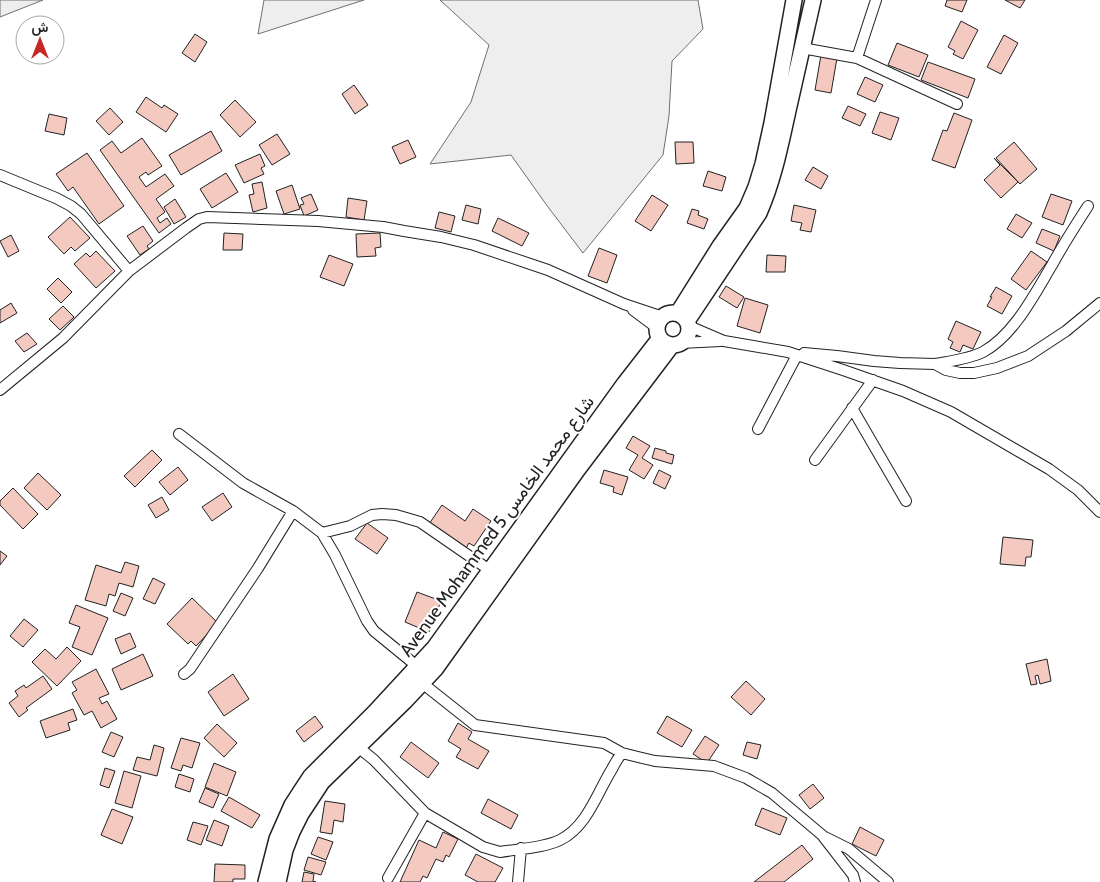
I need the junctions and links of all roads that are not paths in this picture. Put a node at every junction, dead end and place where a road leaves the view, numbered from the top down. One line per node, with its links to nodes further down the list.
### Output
1 (794, 0): 11 (main road, Avenue Mohammed 5 شارع محمد الخامس)
2 (812, 0): 4 (main road, Avenue Mohammed 5 شارع محمد الخامس)
3 (876, 0): 5 (street)
4 (802, 48): 5 (street); 11 (main road, Avenue Mohammed 5 شارع محمد الخامس)
5 (857, 58): 6 (street)
6 (958, 104)
7 (0, 175): 9 (street)
8 (1088, 206): 14 (street)
9 (129, 271): 11 (street); 16 (street)
10 (1100, 303): 14 (street)
11 (673, 329): 12 (street); 12 (street); 25 (main road, Avenue Mohammed 5 شارع محمد الخامس); 28 (main road, Avenue Mohammed 5 شارع محمد الخامس)
12 (724, 341): 13 (street)
13 (792, 354): 14 (street); 15 (street); 18 (street)
14 (935, 364)
15 (872, 380): 17 (street); 23 (street)
16 (0, 390)
17 (852, 408): 20 (street); 21 (street)
18 (758, 429)
19 (180, 434): 22 (street)
20 (815, 460)
21 (906, 501)
22 (292, 511): 24 (street); 27 (street)
23 (1100, 512)
24 (322, 533): 25 (street); 26 (street)
25 (491, 571): 26 (main road, Avenue Mohammed 5 شارع محمد الخامس)
26 (418, 667): 35 (main road, Avenue Mohammed 5 شارع محمد الخامس)
27 (184, 674)
28 (422, 683): 29 (main road, Avenue Mohammed 5 شارع محمد الخامس); 30 (street)
29 (358, 748): 31 (street); 36 (main road, Avenue Mohammed 5 شارع محمد الخامس)
30 (622, 752): 32 (street); 33 (street)
31 (425, 813): 33 (street); 34 (street)
32 (822, 835): 38 (street); 39 (street)
33 (521, 848): 37 (street)
34 (388, 878)
35 (266, 882)
36 (278, 882)
37 (518, 882)
38 (855, 882)
39 (888, 882)

